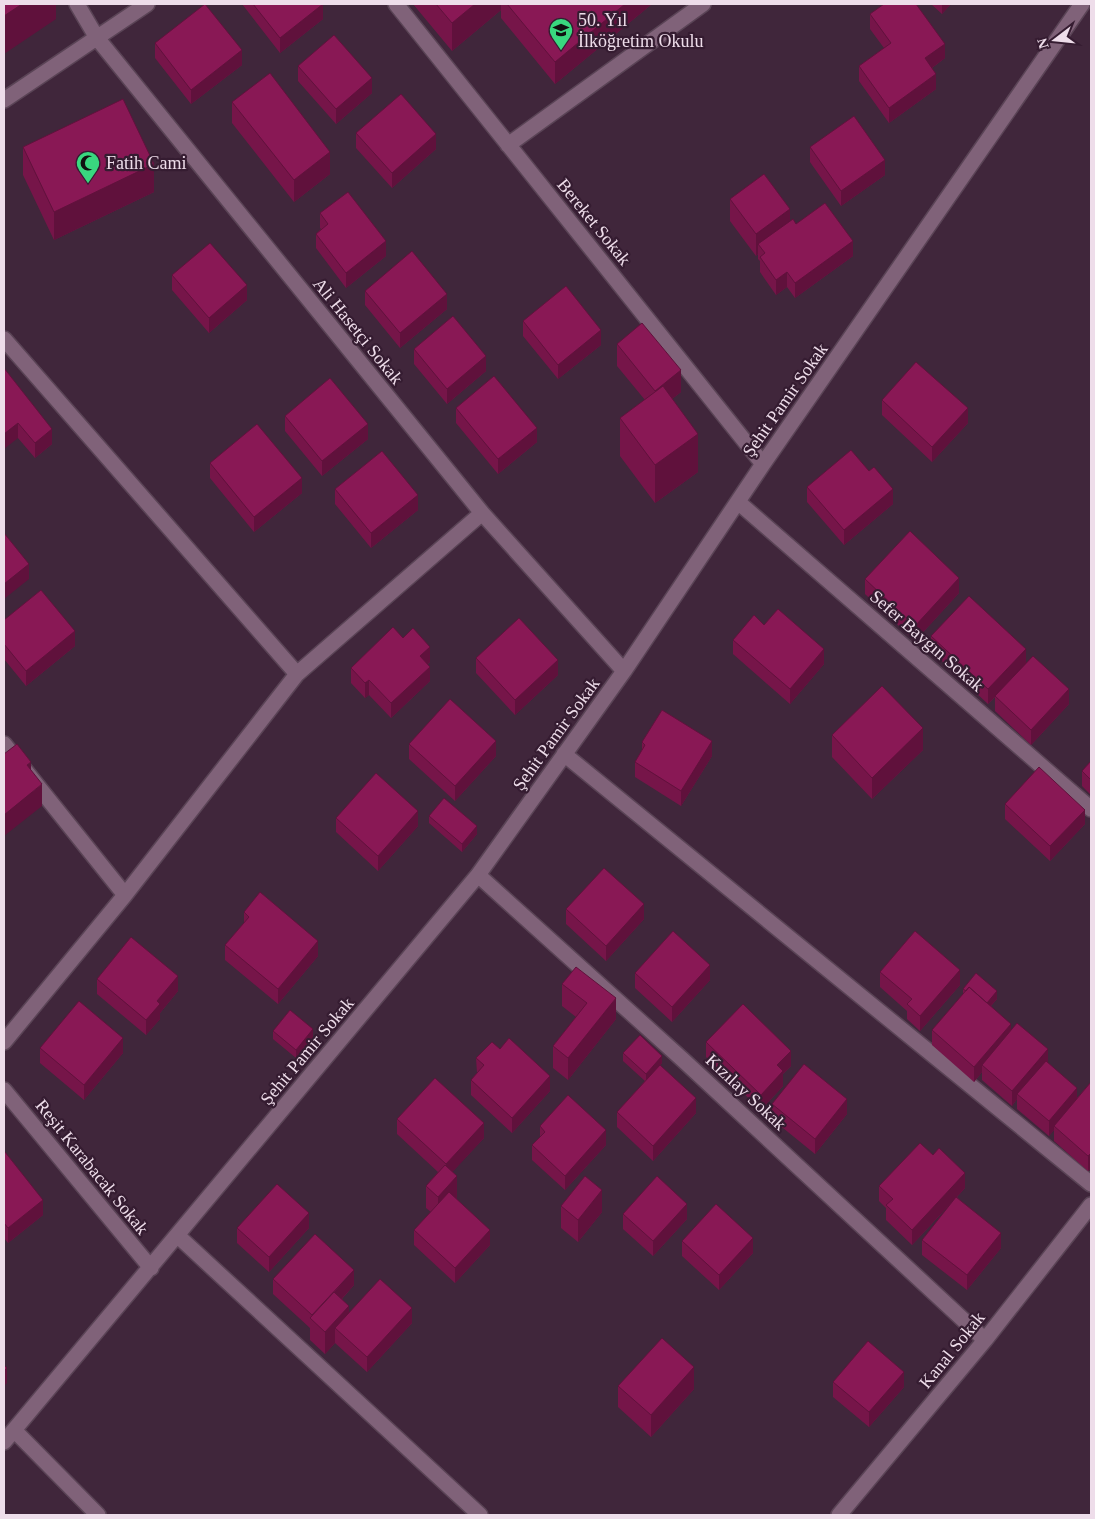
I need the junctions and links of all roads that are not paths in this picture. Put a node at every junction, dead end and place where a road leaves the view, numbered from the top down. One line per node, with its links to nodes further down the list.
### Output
1 (77, 4): 6 (street, Ali Hasetçi Sokak)
2 (147, 4): 6 (street)
3 (396, 4): 8 (street, Bereket Sokak)
4 (703, 4): 8 (street)
5 (1082, 4): 10 (street, Şehit Pamir Sokak)
6 (97, 38): 7 (street); 12 (street, Ali Hasetçi Sokak)
7 (4, 100)
8 (508, 145): 10 (street, Bereket Sokak)
9 (4, 339): 14 (street)
10 (763, 464): 11 (street, Şehit Pamir Sokak)
11 (738, 502): 13 (street, Şehit Pamir Sokak); 17 (street, Sefer Baygın Sokak)
12 (482, 513): 13 (street, Ali Hasetçi Sokak); 14 (street)
13 (624, 671): 16 (street, Şehit Pamir Sokak)
14 (297, 674): 19 (street)
15 (4, 744): 19 (street)
16 (564, 754): 18 (street, Şehit Pamir Sokak); 22 (street)
17 (1091, 809)
18 (478, 876): 24 (street, Şehit Pamir Sokak); 26 (street, Kızılay Sokak)
19 (125, 895): 20 (street)
20 (4, 1042)
21 (4, 1090): 25 (street, Reşit Karabacak Sokak)
22 (1091, 1184)
23 (1091, 1205): 26 (street, Kanal Sokak)
24 (178, 1236): 25 (street, Şehit Pamir Sokak); 30 (street)
25 (151, 1268): 27 (street, Şehit Pamir Sokak)
26 (985, 1340): 31 (street, Kanal Sokak)
27 (14, 1430): 28 (street, Şehit Pamir Sokak); 29 (street)
28 (4, 1442)
29 (98, 1515)
30 (480, 1515)
31 (839, 1515)

